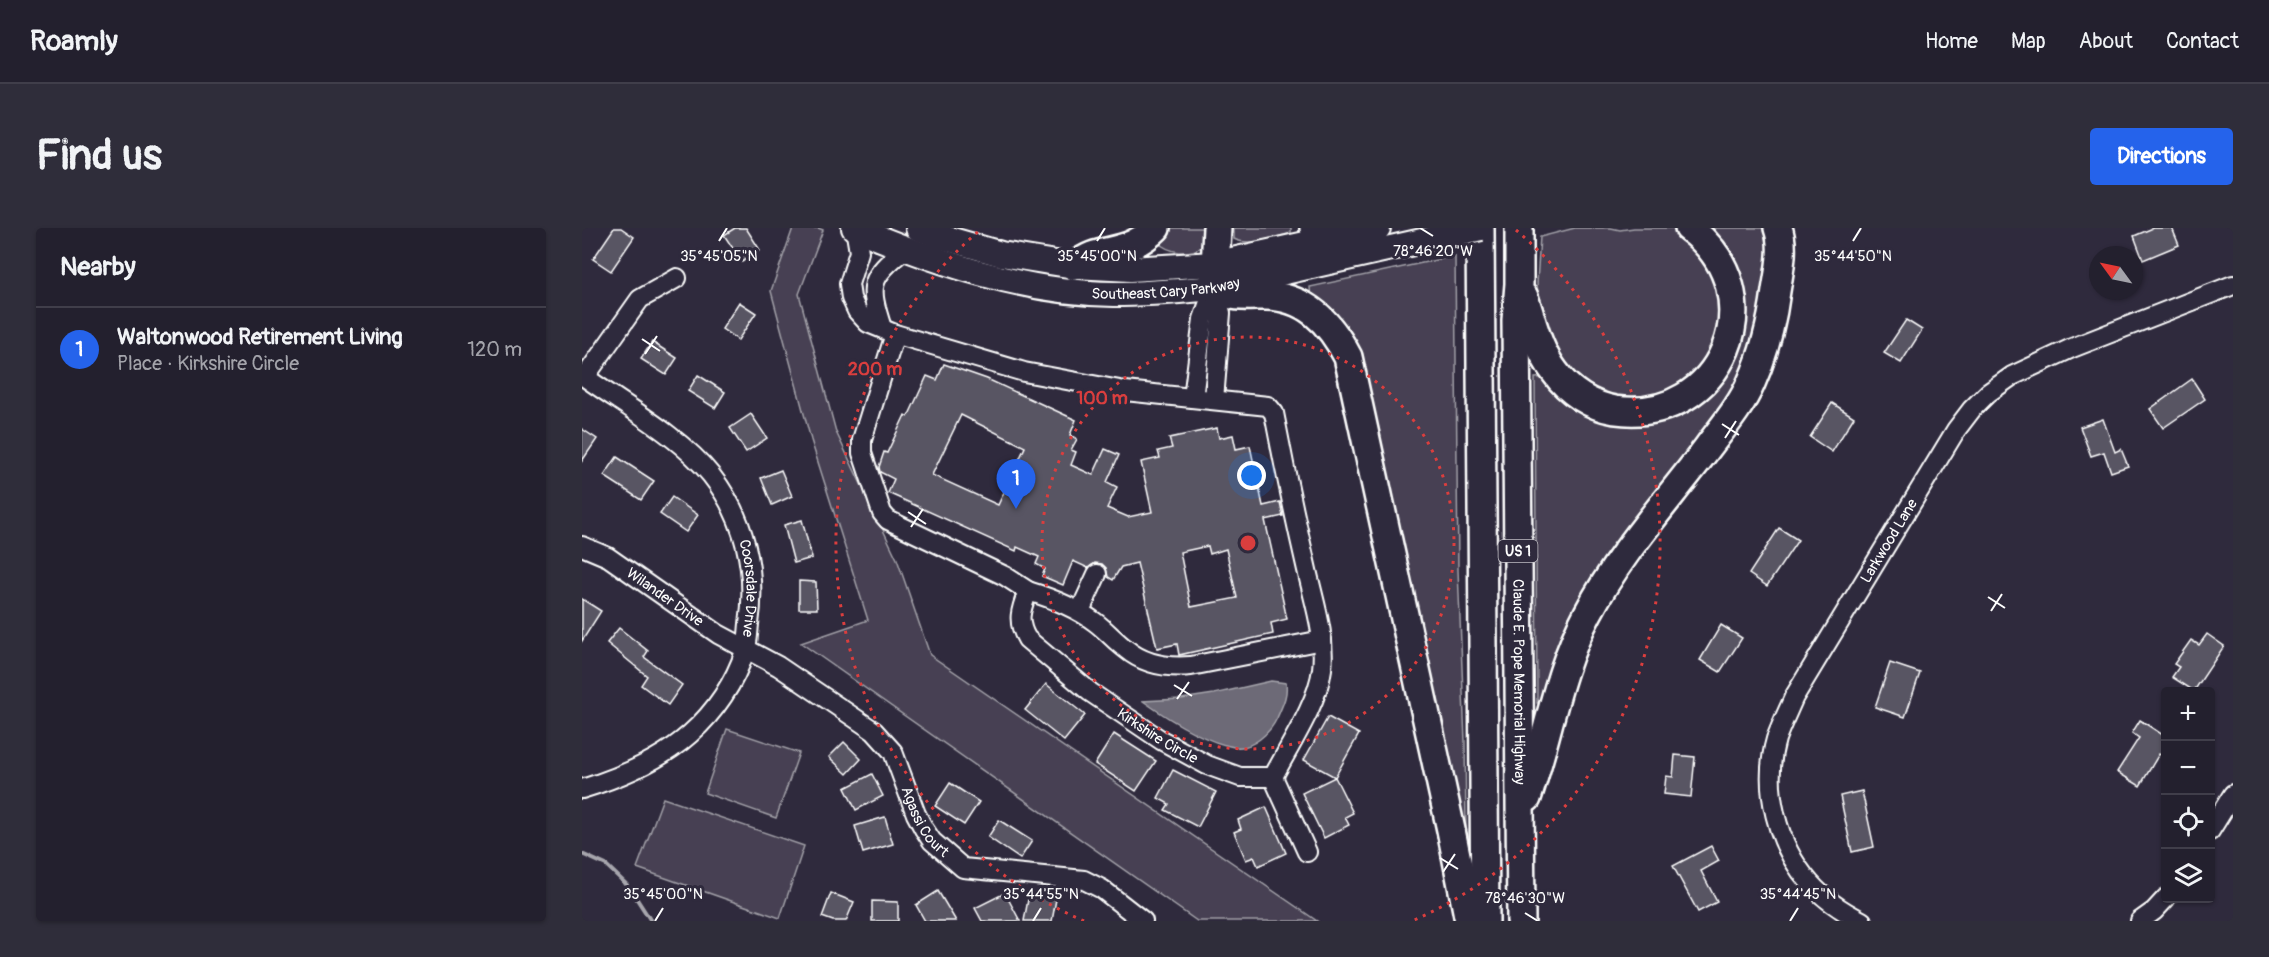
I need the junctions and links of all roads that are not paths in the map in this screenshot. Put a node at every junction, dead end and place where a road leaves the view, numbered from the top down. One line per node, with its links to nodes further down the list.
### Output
1 (855, 228): 11 (main road, Southeast Cary Parkway); 17 (street)
2 (918, 228): 12 (main road, Southeast Cary Parkway)
3 (1156, 228): 12 (highway)
4 (1217, 228): 13 (highway)
5 (1378, 228): 10 (main road, Southeast Cary Parkway)
6 (1481, 228): 13 (main road, Southeast Cary Parkway, bridge); 36 (highway, US 1)
7 (1519, 228): 15 (highway, Claude E. Pope Memorial Highway / US 1)
8 (1689, 228): 15 (highway)
9 (1781, 230): 30 (highway)
10 (1324, 233): 13 (main road, Southeast Cary Parkway)
11 (905, 249): 13 (main road, Southeast Cary Parkway); 17 (street)
12 (1074, 266): 13 (main road, Southeast Cary Parkway)
13 (1214, 276): 19 (street); 20 (street); 35 (highway)
14 (677, 278): 18 (street)
15 (1519, 284): 30 (highway, Claude E. Pope Memorial Highway / US 1)
16 (2233, 285): 38 (street, Larkwood Lane)
17 (889, 331): 19 (street); 23 (street)
18 (584, 376): 26 (street, Coorsdale Drive)
19 (1192, 398): 20 (street)
20 (1214, 400): 25 (street)
21 (582, 546): 26 (street, Wilander Drive)
22 (1097, 574): 24 (street)
23 (1028, 591): 24 (street); 27 (street, Kirkshire Circle)
24 (1080, 612): 25 (street)
25 (1322, 640): 27 (street)
26 (746, 650): 28 (street, Coorsdale Drive); 34 (street, Agassi Court)
27 (1273, 777): 32 (street)
28 (582, 789)
29 (2233, 794): 31 (street)
30 (1520, 819): 37 (highway, Claude E. Pope Memorial Highway / US 1)
31 (2215, 824)
32 (1307, 852)
33 (2161, 903): 39 (street)
34 (1143, 921)
35 (1469, 921)
36 (1485, 921)
37 (1521, 921)
38 (1862, 921)
39 (2140, 921)

